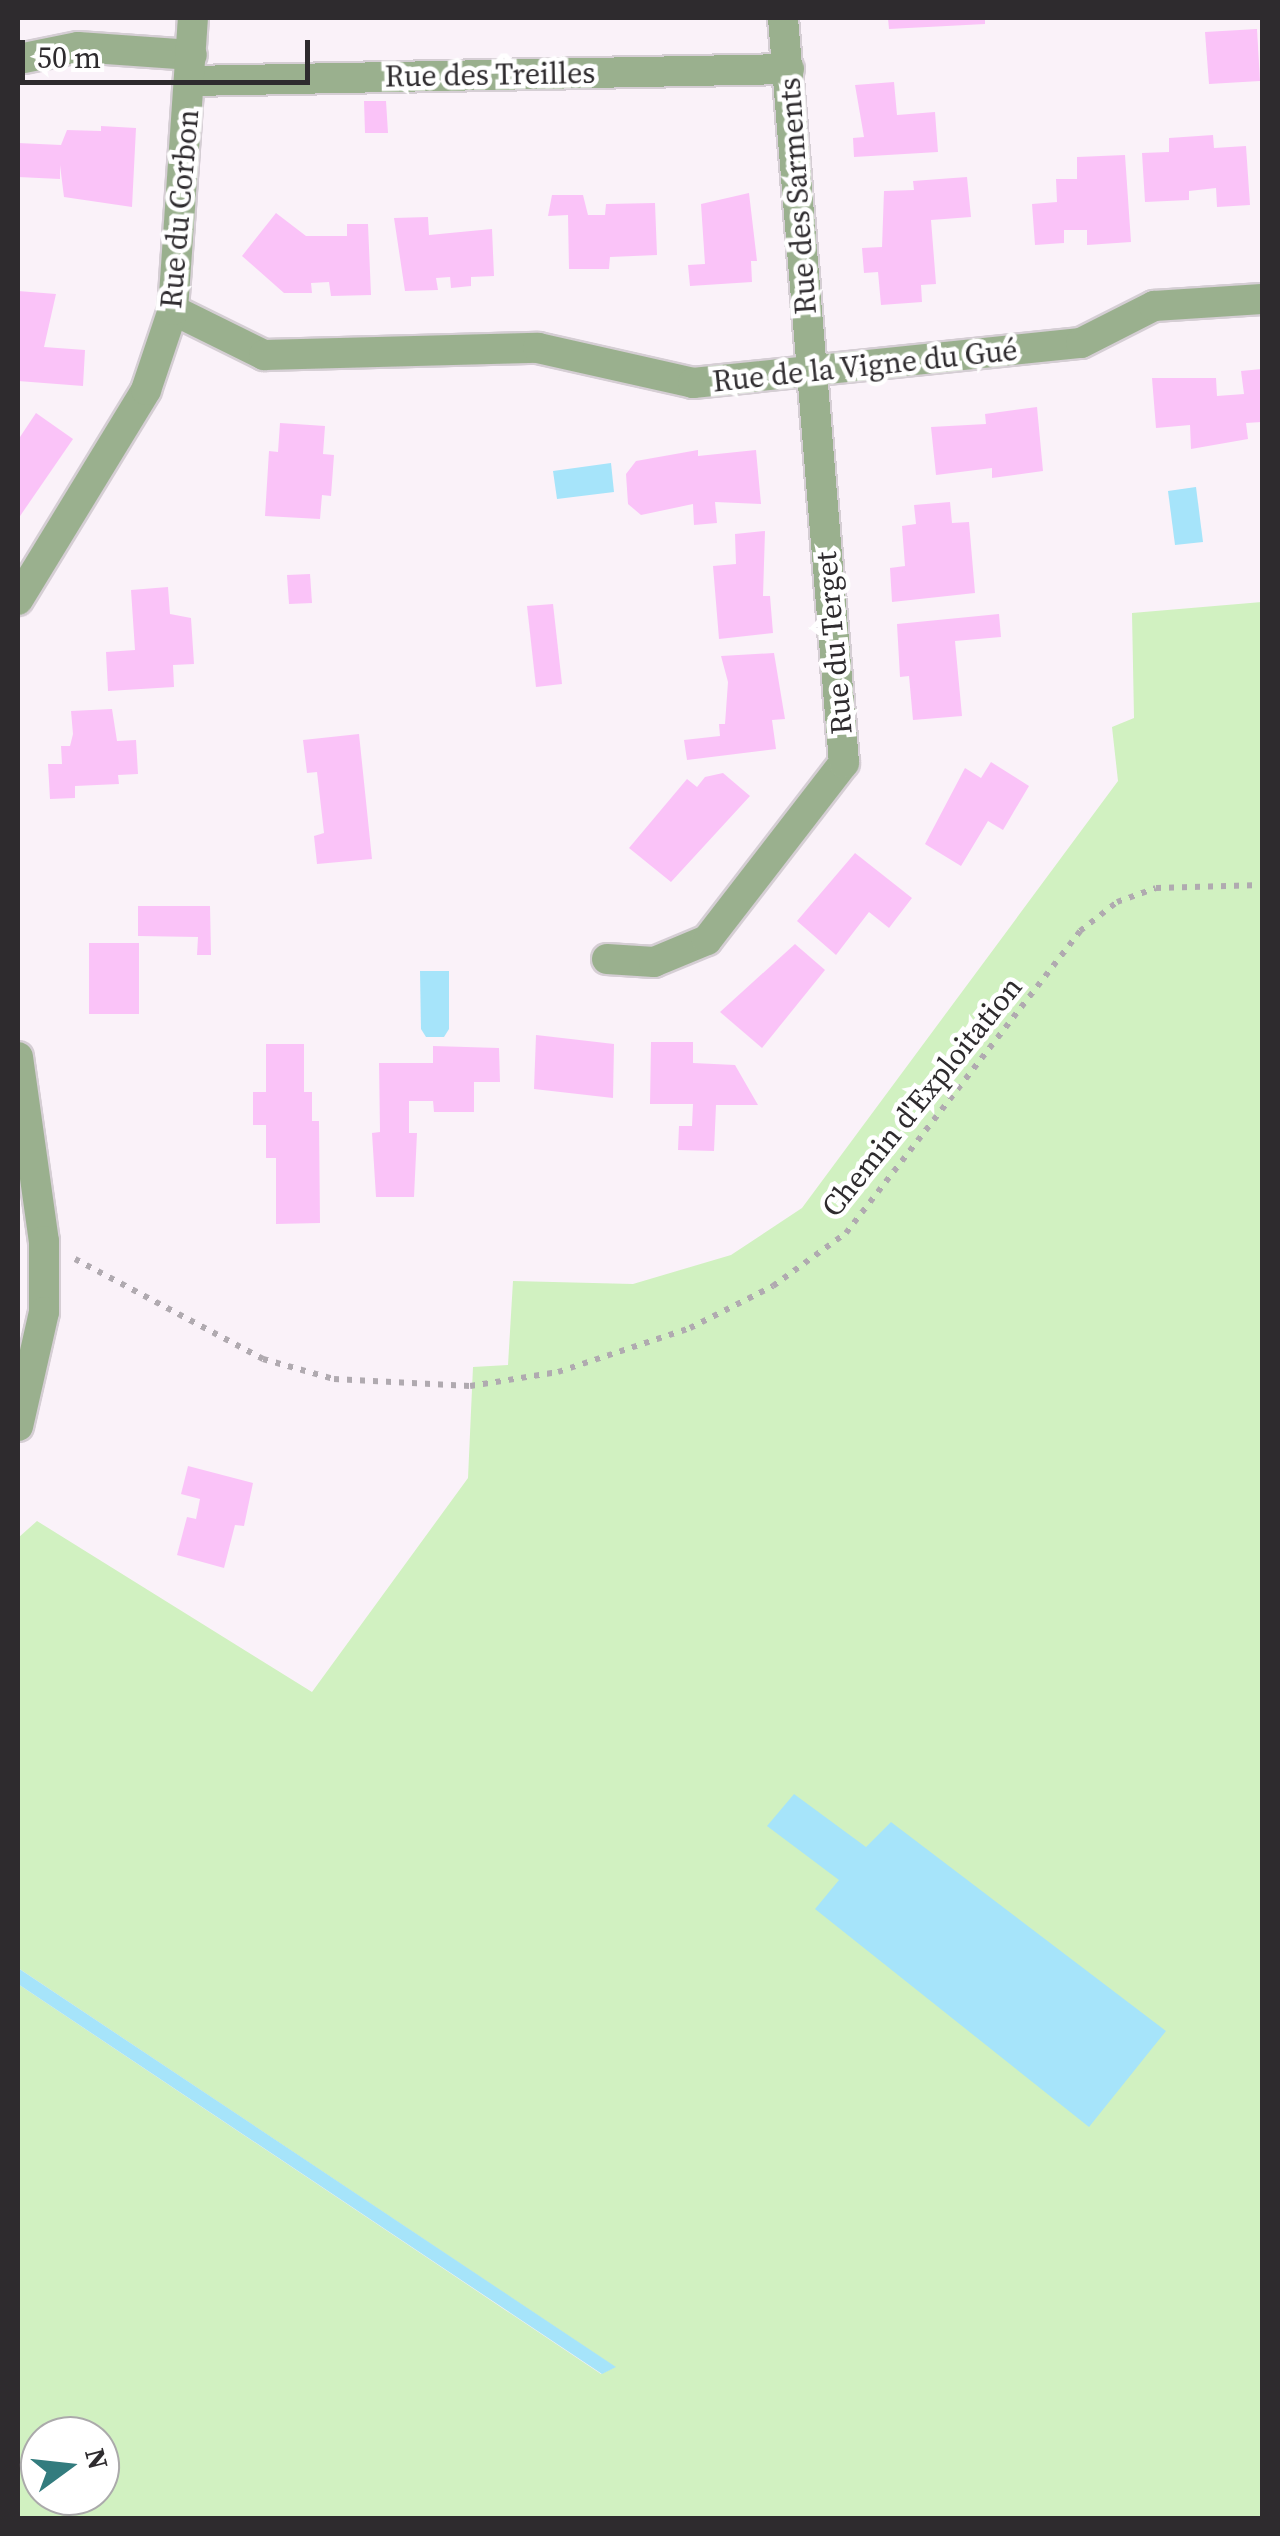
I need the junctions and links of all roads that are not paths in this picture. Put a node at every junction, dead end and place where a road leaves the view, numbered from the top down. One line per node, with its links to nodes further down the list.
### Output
1 (194, 18): 4 (street, Rue du Corbon)
2 (783, 18): 5 (street, Rue des Sarments)
3 (24, 58): 4 (street, Rue des Treilles)
4 (191, 68): 5 (street, Rue des Treilles); 7 (street, Rue du Corbon)
5 (789, 69): 8 (street, Rue des Sarments)
6 (1262, 298): 8 (street, Rue de la Vigne du Gué)
7 (174, 310): 8 (street, Rue de la Vigne du Gué); 9 (street, Rue du Corbon)
8 (811, 374): 10 (street, Rue du Terget)
9 (18, 600)
10 (607, 959)
11 (18, 1056): 12 (street)
12 (25, 1149): 13 (street)
13 (18, 1426)

